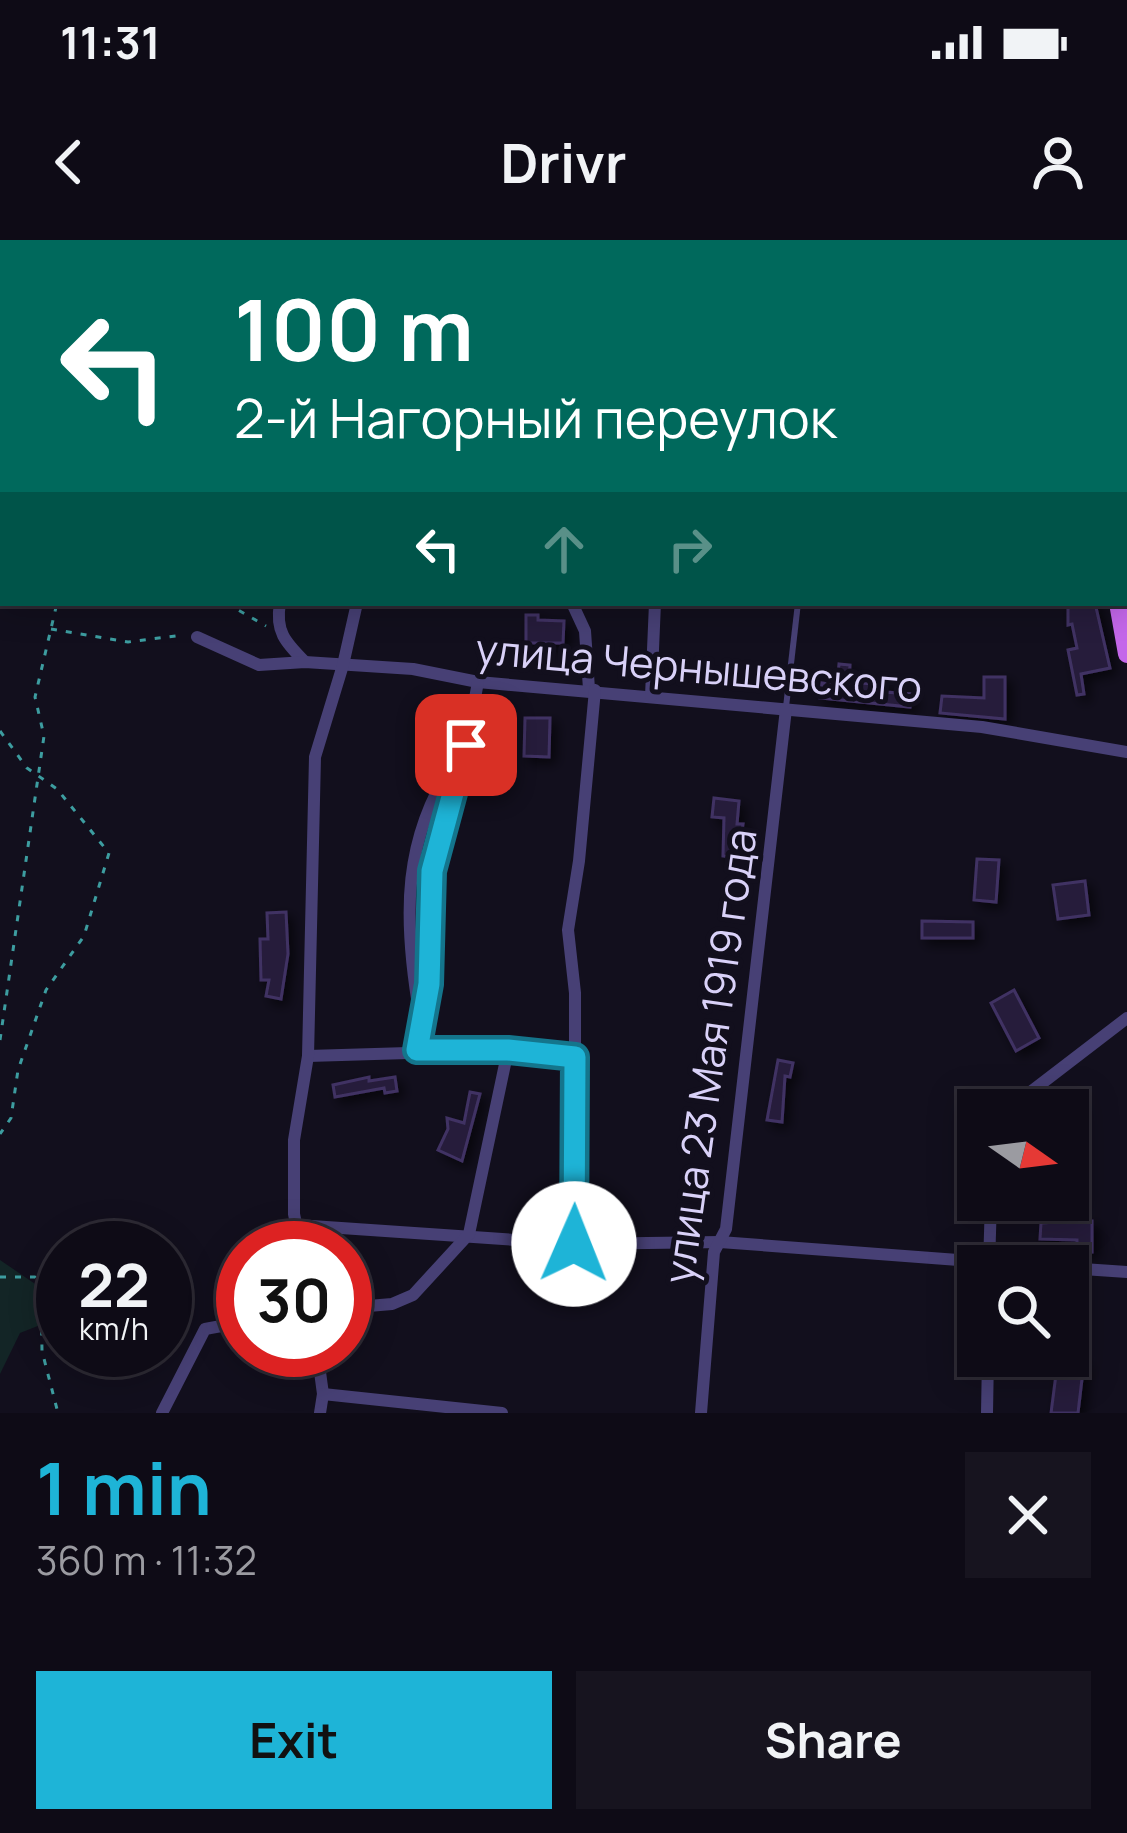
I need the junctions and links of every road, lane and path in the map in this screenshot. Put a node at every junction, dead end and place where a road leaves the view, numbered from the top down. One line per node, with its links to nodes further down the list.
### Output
1 (56, 606): 9 (path)
2 (231, 606): 10 (path)
3 (280, 606): 10 (street)
4 (356, 606): 14 (street)
5 (573, 606): 16 (street)
6 (655, 606): 17 (street)
7 (798, 606): 18 (lane)
8 (1121, 606): 12 (main road)
9 (51, 628): 11 (path); 22 (path)
10 (282, 636): 13 (street)
11 (196, 638): 13 (street, улица Чернышевского)
12 (1127, 654)
13 (304, 662): 14 (street, улица Чернышевского)
14 (344, 665): 15 (street, улица Чернышевского); 28 (street)
15 (478, 682): 16 (street, улица Чернышевского); 20 (street)
16 (592, 690): 17 (street, улица Чернышевского); 29 (street)
17 (651, 696): 18 (street, улица Чернышевского)
18 (786, 709): 21 (street, улица Чернышевского); 35 (street, улица 23 Мая 1919 года)
19 (0, 730): 22 (path)
20 (466, 745): 24 (street); 24 (street)
21 (1127, 752)
22 (38, 776): 25 (path); 31 (path)
23 (1127, 1018): 30 (street)
24 (422, 1025): 26 (street)
25 (0, 1040)
26 (417, 1050): 27 (street); 28 (street)
27 (508, 1050): 29 (street); 34 (street)
28 (308, 1056): 32 (street)
29 (575, 1057): 36 (street)
30 (1034, 1089)
31 (0, 1134)
32 (297, 1221)
33 (372, 1229): 34 (street)
34 (469, 1234): 36 (street); 41 (street)
35 (720, 1241): 36 (street); 37 (street); 51 (street, улица 23 Мая 1919 года)
36 (574, 1244)
37 (957, 1261)
38 (1089, 1269): 39 (street)
39 (1127, 1272)
40 (0, 1277): 47 (path)
41 (372, 1306)
42 (216, 1327): 48 (street)
43 (321, 1377): 45 (street)
44 (988, 1377): 52 (street)
45 (323, 1394): 46 (street); 49 (street)
46 (468, 1411): 50 (street)
47 (58, 1413)
48 (162, 1413)
49 (320, 1413)
50 (502, 1413)
51 (701, 1413)
52 (987, 1413)

